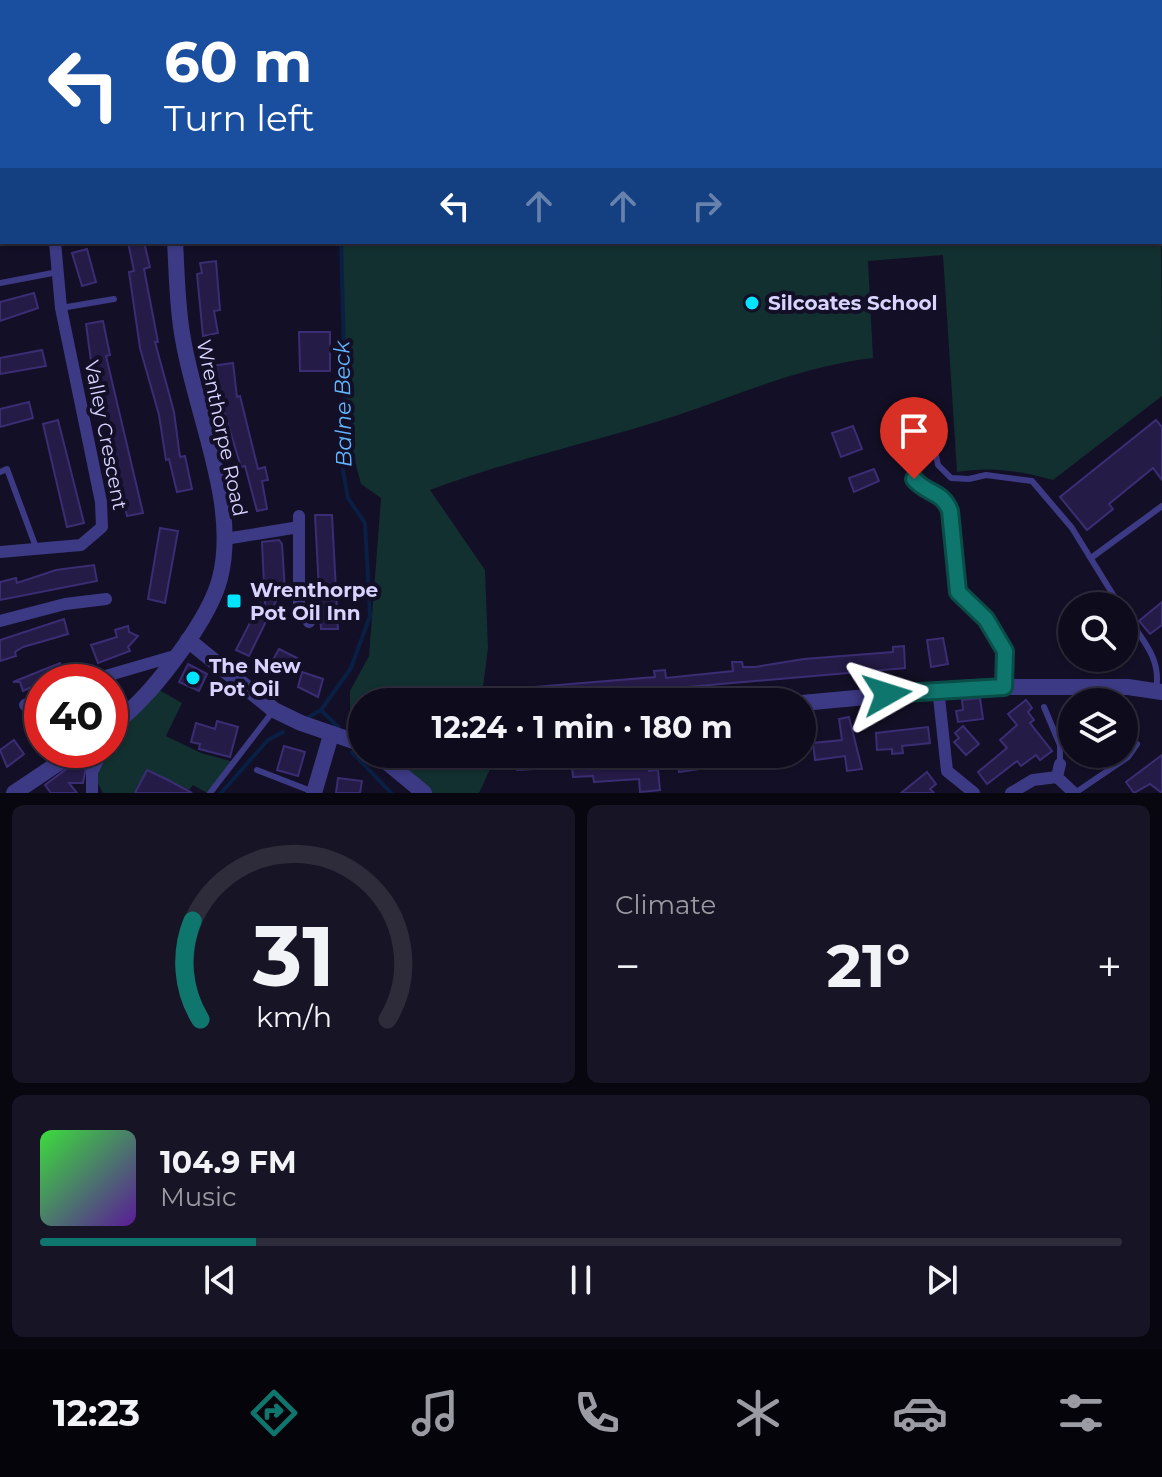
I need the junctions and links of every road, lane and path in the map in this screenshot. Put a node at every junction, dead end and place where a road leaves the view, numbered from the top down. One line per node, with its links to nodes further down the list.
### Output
1 (55, 244): 3 (street, Valley Crescent)
2 (175, 244): 9 (street, Wrenthorpe Road)
3 (58, 272): 4 (lane); 6 (street, Valley Crescent)
4 (0, 283)
5 (114, 299): 6 (lane)
6 (61, 308): 10 (street, Valley Crescent)
7 (0, 472): 10 (lane)
8 (1161, 508): 12 (lane)
9 (225, 539): 16 (street); 18 (street, Wrenthorpe Road)
10 (37, 550): 11 (street, Valley Crescent)
11 (0, 552)
12 (1091, 558): 13 (lane); 21 (lane)
13 (1112, 592)
14 (106, 599): 15 (street)
15 (0, 621)
16 (309, 622)
17 (1138, 633): 23 (lane)
18 (188, 640): 19 (street, Wrenthorpe Road); 26 (street)
19 (178, 655): 20 (street); 27 (street, Wrenthorpe Road)
20 (128, 670)
21 (1004, 687): 22 (street); 23 (street)
22 (938, 688): 24 (street); 41 (street)
23 (1159, 691)
24 (816, 701)
25 (1044, 707): 35 (lane)
26 (274, 710): 28 (street); 39 (lane)
27 (128, 714)
28 (331, 735): 29 (street); 36 (street)
29 (348, 739)
30 (51, 768): 37 (street)
31 (94, 768): 38 (street)
32 (394, 768): 40 (street)
33 (1112, 768): 43 (lane)
34 (257, 770): 36 (lane)
35 (1059, 771): 42 (street); 43 (street)
36 (314, 792)
37 (14, 793)
38 (92, 793)
39 (210, 793)
40 (424, 793)
41 (973, 793)
42 (1011, 793)
43 (1075, 793)

